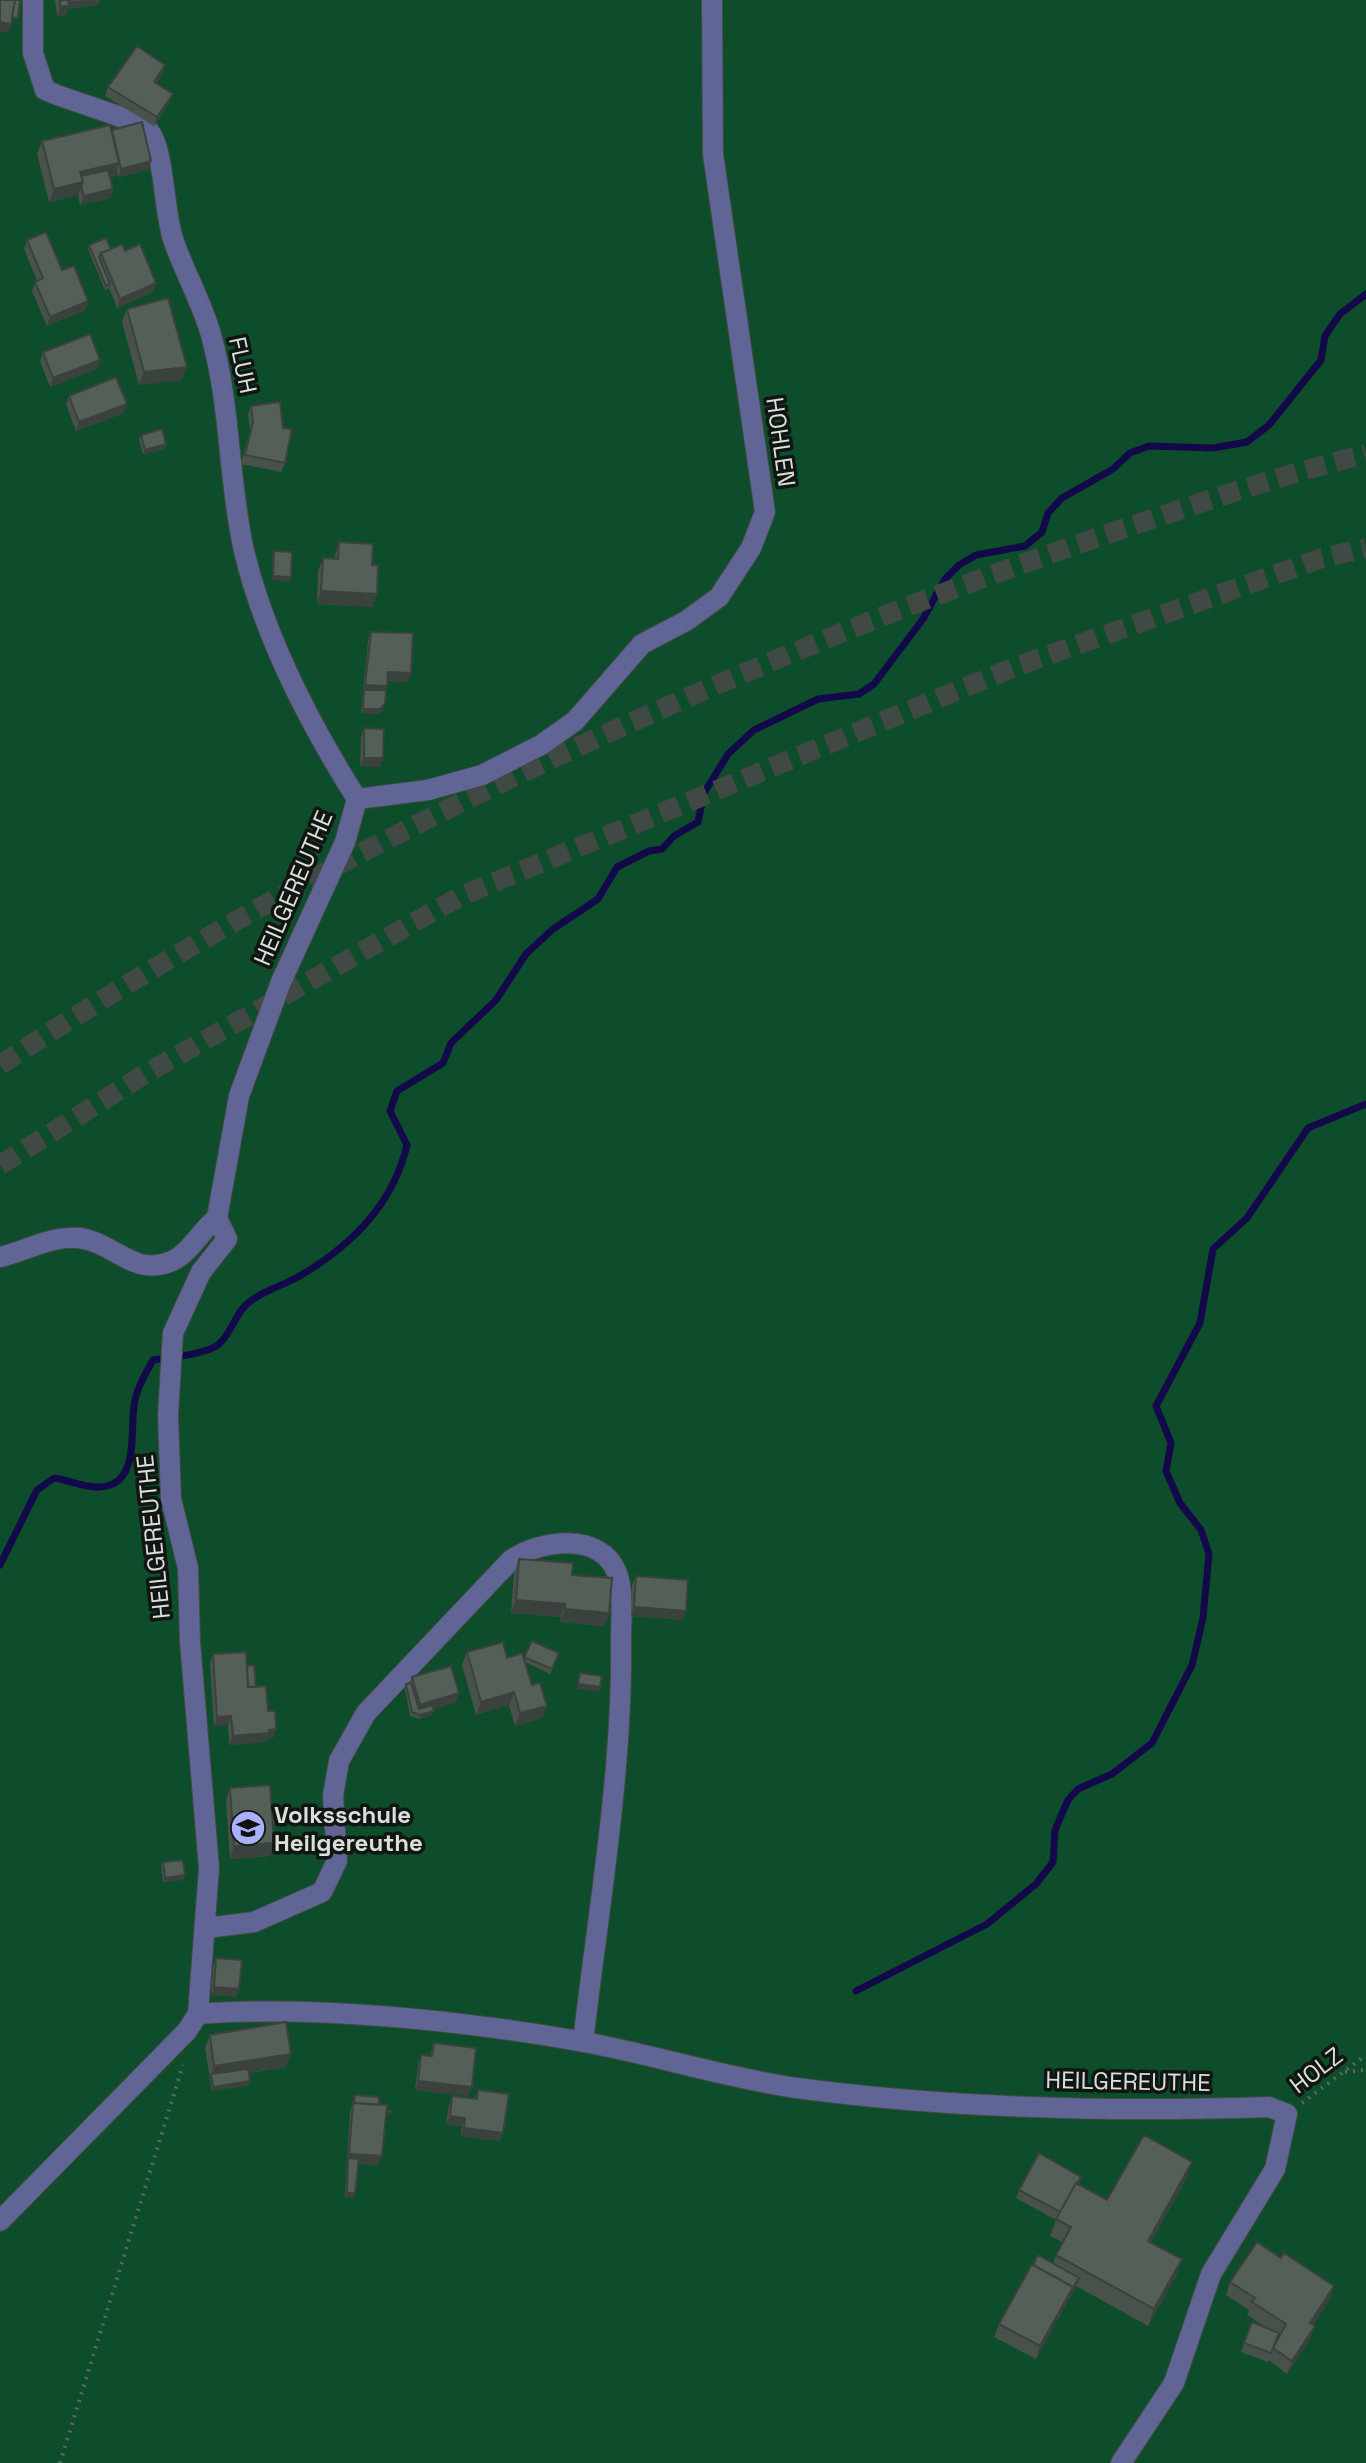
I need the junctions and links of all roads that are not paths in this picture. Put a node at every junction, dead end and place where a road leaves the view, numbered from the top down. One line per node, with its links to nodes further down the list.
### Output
1 (33, 0): 3 (street, FLUH)
2 (712, 0): 3 (street, HOHLEN)
3 (357, 799): 4 (street, HEILGEREUTHE)
4 (217, 1218): 5 (street); 6 (street, HEILGEREUTHE)
5 (0, 1257)
6 (207, 1928): 7 (street, HEILGEREUTHE); 8 (street)
7 (193, 2023): 8 (street, HEILGEREUTHE); 9 (street)
8 (583, 2042): 10 (street, HEILGEREUTHE)
9 (0, 2221)
10 (1121, 2463)

